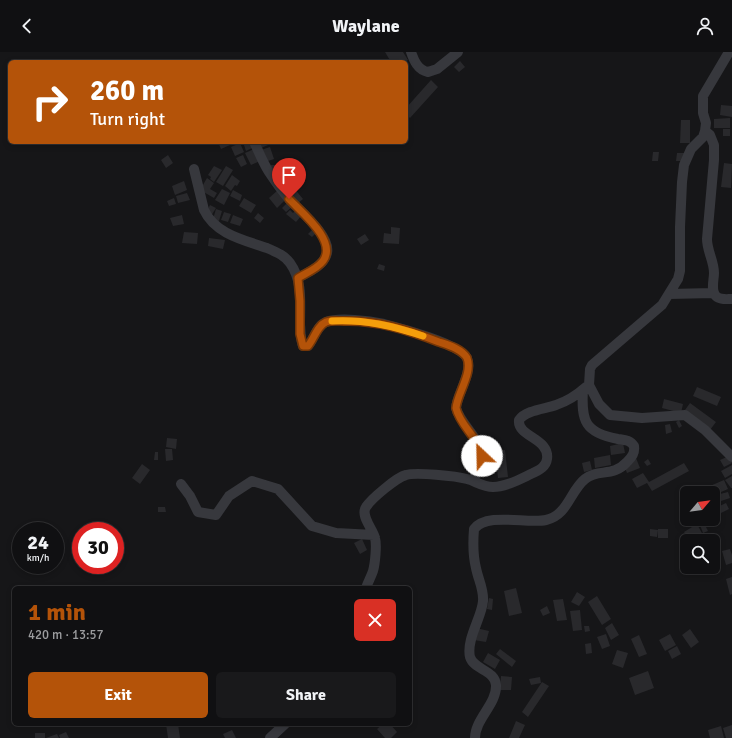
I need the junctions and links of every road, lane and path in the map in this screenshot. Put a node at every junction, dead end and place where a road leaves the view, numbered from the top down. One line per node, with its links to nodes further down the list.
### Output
1 (411, 52): 2 (street)
2 (458, 52)
3 (728, 52): 4 (street)
4 (706, 130): 8 (street); 9 (street)
5 (255, 144): 7 (street)
6 (194, 169): 7 (street)
7 (298, 278): 13 (street)
8 (714, 293): 9 (street); 10 (street)
9 (669, 294): 11 (street)
10 (732, 299)
11 (586, 387): 12 (street); 13 (street); 19 (street)
12 (732, 457)
13 (473, 481): 15 (street)
14 (181, 484): 15 (street)
15 (374, 535): 16 (street)
16 (367, 586)
17 (283, 726): 18 (street)
18 (270, 738)
19 (475, 738)

